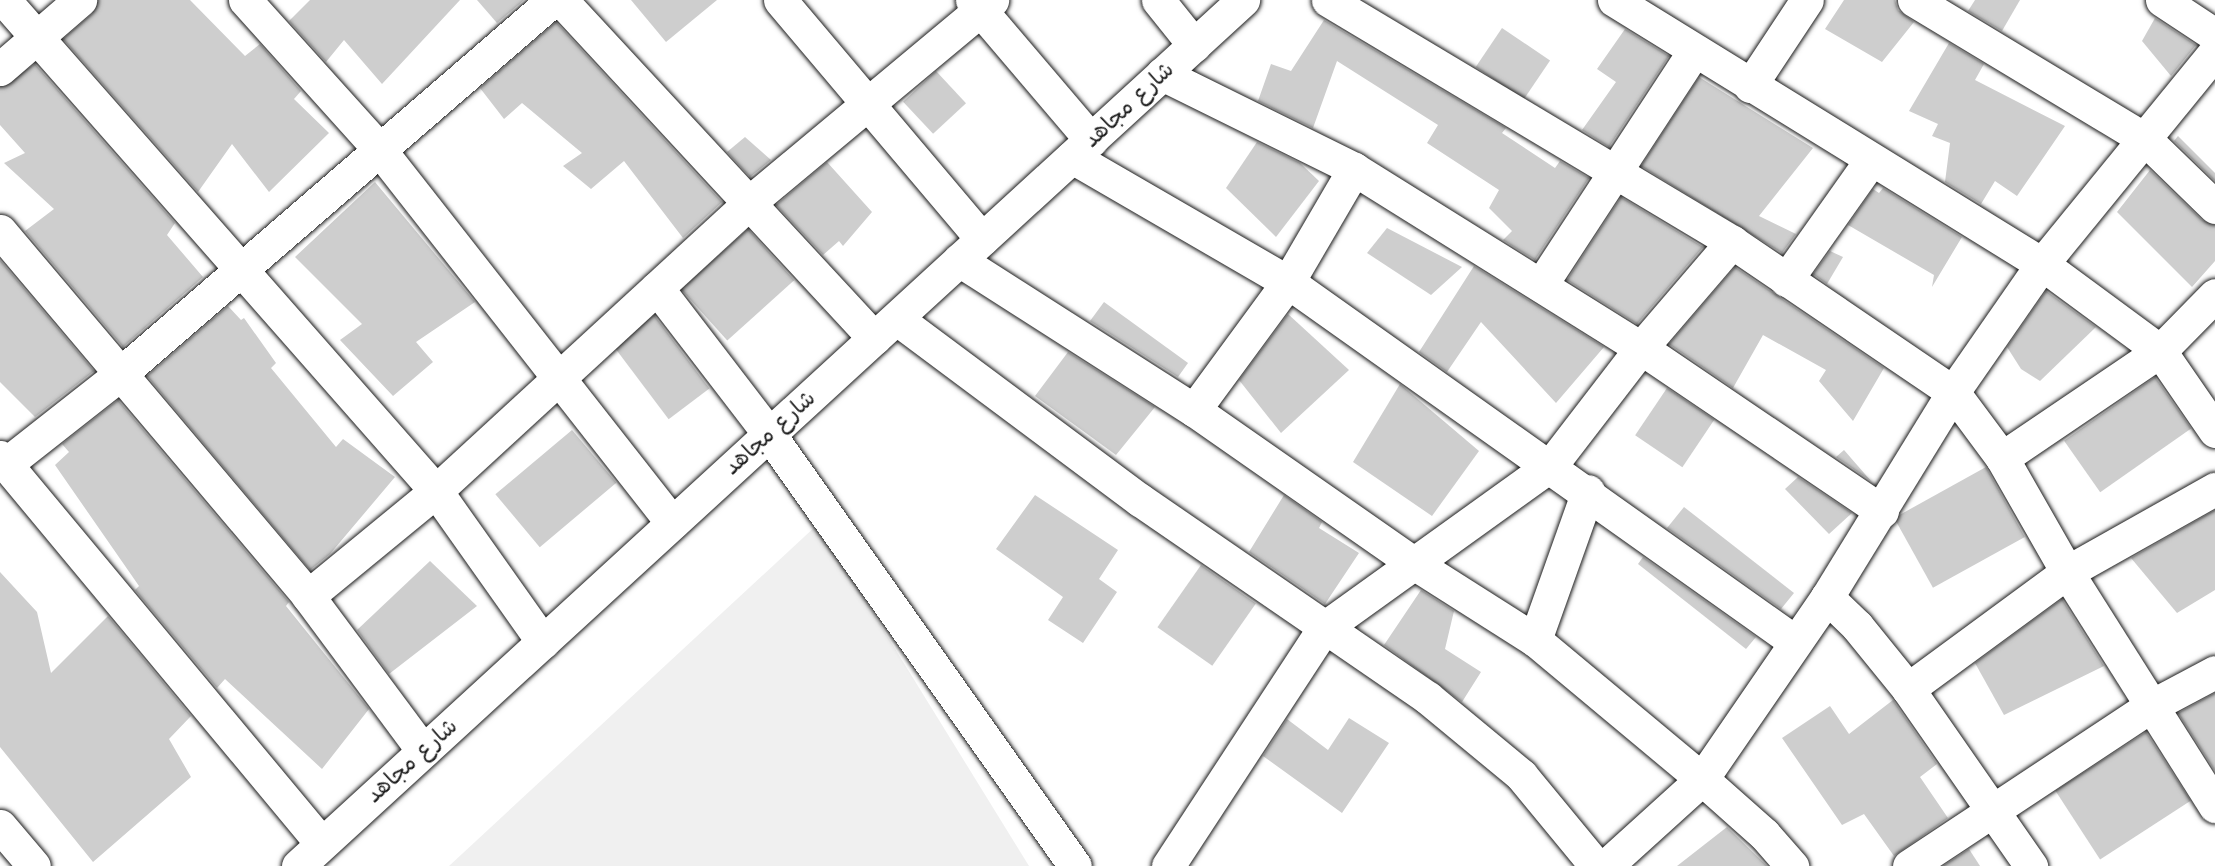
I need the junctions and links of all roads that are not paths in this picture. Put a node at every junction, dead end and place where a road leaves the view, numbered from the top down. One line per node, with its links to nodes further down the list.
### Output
1 (4, 0): 16 (street)
2 (80, 0): 16 (street)
3 (245, 0): 26 (street)
4 (554, 0): 26 (street)
5 (561, 0): 30 (street)
6 (780, 0): 23 (street)
7 (1158, 0): 17 (street)
8 (1243, 0): 17 (street, شارع مجاهد)
9 (1329, 0): 29 (street)
10 (1614, 0): 18 (street)
11 (1807, 0): 22 (street)
12 (1914, 0): 24 (street)
13 (2162, 0): 15 (street)
14 (981, 3): 23 (street); 25 (street)
15 (2215, 35)
16 (35, 38): 20 (street); 36 (street)
17 (1194, 45): 21 (street, شارع مجاهد)
18 (1694, 51): 22 (street); 29 (street)
19 (2215, 52): 24 (street)
20 (0, 69)
21 (1162, 74): 25 (street, شارع مجاهد); 28 (street)
22 (1750, 86): 27 (street)
23 (867, 101): 30 (street); 34 (street)
24 (2146, 140): 31 (street); 35 (street)
25 (1081, 148): 34 (street, شارع مجاهد); 38 (street)
26 (379, 149): 36 (street); 46 (street)
27 (1871, 160): 35 (street); 37 (street)
28 (1354, 169): 38 (street); 39 (street)
29 (1616, 173): 33 (street); 39 (street)
30 (751, 201): 40 (street); 42 (street)
31 (2215, 207)
32 (0, 231): 45 (street)
33 (1732, 242): 37 (street); 43 (street)
34 (971, 250): 42 (street, شارع مجاهد); 48 (street)
35 (2042, 264): 44 (street); 47 (street)
36 (241, 267): 45 (street); 55 (street)
37 (1786, 280): 47 (street)
38 (1288, 282): 48 (street); 53 (street)
39 (1541, 285): 43 (street)
40 (657, 288): 46 (street); 50 (street)
41 (2215, 295): 44 (street)
42 (886, 328): 50 (street, شارع مجاهد); 63 (street)
43 (1641, 348): 53 (street); 57 (street)
44 (2160, 351): 49 (street); 51 (street)
45 (119, 375): 52 (street); 61 (street)
46 (557, 381): 55 (street); 58 (street)
47 (1953, 392): 51 (street); 57 (street)
48 (1194, 410): 59 (street)
49 (2215, 431)
50 (769, 434): 58 (street, شارع مجاهد); 78 (street)
51 (2002, 458): 60 (street)
52 (3, 460): 75 (street)
53 (1551, 465): 56 (street); 59 (street)
54 (2215, 489): 60 (street)
55 (436, 491): 61 (street); 66 (street)
56 (1588, 491): 64 (street); 65 (street)
57 (1882, 511): 62 (street)
58 (672, 523): 66 (street, شارع مجاهد)
59 (1412, 562): 63 (street); 64 (street)
60 (2067, 572): 68 (street); 69 (street)
61 (308, 596): 70 (street)
62 (1827, 597): 65 (street); 68 (street)
63 (1324, 628): 79 (street); 80 (street)
64 (1535, 640): 71 (street)
65 (1794, 640): 71 (street)
66 (543, 642): 70 (street, شارع مجاهد)
67 (2215, 672): 69 (street)
68 (1908, 689): 73 (street)
69 (2151, 706): 72 (street); 73 (street)
70 (423, 751): 75 (street, شارع مجاهد)
71 (1702, 779): 81 (street); 82 (street)
72 (2215, 806)
73 (1993, 810): 83 (street); 84 (street)
74 (0, 826): 76 (street)
75 (322, 844): 77 (street, شارع مجاهد)
76 (34, 866)
77 (298, 866)
78 (1075, 866)
79 (1168, 866)
80 (1596, 866)
81 (1606, 866)
82 (1792, 866)
83 (1909, 866)
84 (2031, 866)

